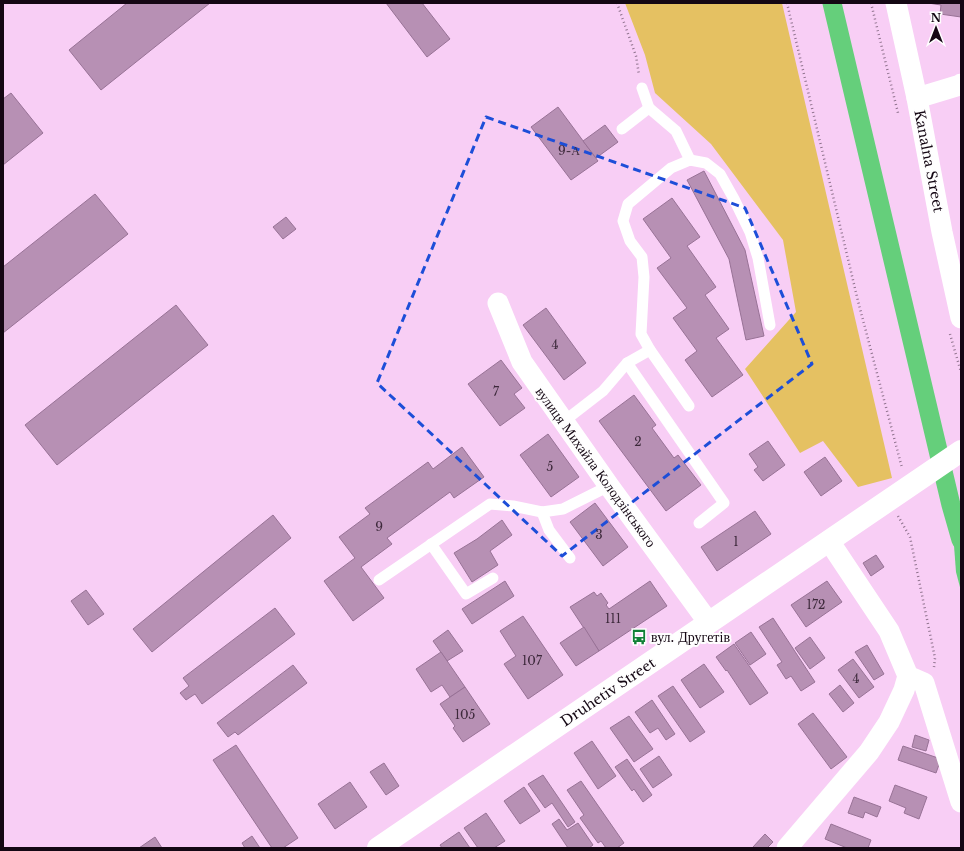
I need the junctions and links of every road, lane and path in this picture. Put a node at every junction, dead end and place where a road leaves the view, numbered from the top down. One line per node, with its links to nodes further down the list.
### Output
1 (617, 3): 5 (path)
2 (787, 3): 18 (path)
3 (896, 3): 6 (street, Kanalna Street)
4 (961, 84): 6 (street)
5 (642, 88): 7 (lane)
6 (917, 98): 11 (street, Kanalna Street)
7 (649, 108): 8 (lane); 9 (lane)
8 (622, 129)
9 (690, 160): 12 (lane); 13 (lane)
10 (498, 303): 16 (street, вулиця Михайла Колодзінського)
11 (961, 318)
12 (770, 325)
13 (650, 350): 14 (lane); 15 (lane)
14 (627, 363): 16 (lane); 22 (lane)
15 (690, 406)
16 (563, 422): 19 (street, вулиця Михайла Колодзінського)
17 (961, 451): 18 (main road, Druhetiv Street)
18 (912, 484): 20 (main road, Druhetiv Street)
19 (609, 486): 21 (lane); 28 (street, вулиця Михайла Колодзінського)
20 (889, 500): 23 (main road, Druhetiv Street); 29 (path)
21 (542, 512): 24 (lane); 25 (lane)
22 (699, 523)
23 (829, 541): 28 (main road, Druhetiv Street); 29 (street)
24 (432, 544): 26 (lane); 27 (lane)
25 (570, 558)
26 (493, 578)
27 (379, 580)
28 (709, 623): 31 (main road, Druhetiv Street)
29 (916, 679): 30 (street); 32 (street)
30 (961, 802)
31 (378, 848)
32 (787, 848)

